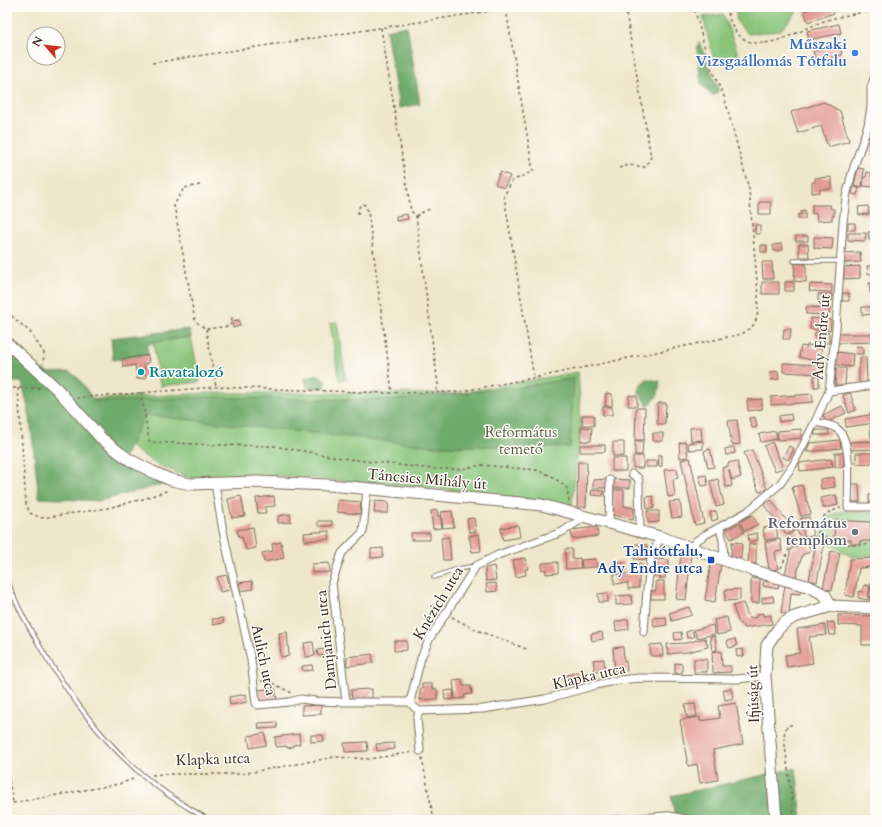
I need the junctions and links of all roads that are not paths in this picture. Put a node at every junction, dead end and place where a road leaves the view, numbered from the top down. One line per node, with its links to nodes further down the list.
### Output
1 (875, 76): 3 (street, Ady Endre út)
2 (794, 261): 3 (lane)
3 (840, 261): 6 (street, Ady Endre út)
4 (7, 343): 10 (main road, Táncsics Mihály út)
5 (875, 385): 6 (street)
6 (829, 391): 7 (street, Ady Endre út)
7 (815, 422): 12 (street); 15 (street, Ady Endre út)
8 (632, 474): 16 (street)
9 (610, 480): 14 (street)
10 (215, 484): 11 (main road, Táncsics Mihály út); 27 (street, Aulich utca)
11 (367, 489): 13 (main road, Táncsics Mihály út); 27 (street, Damjanich utca)
12 (875, 507)
13 (586, 516): 14 (main road, Táncsics Mihály út); 20 (street, Knézich utca)
14 (609, 523): 16 (main road, Táncsics Mihály út)
15 (720, 528): 18 (street, Ady Endre út); 19 (street)
16 (640, 532): 17 (main road, Táncsics Mihály út)
17 (660, 537): 18 (main road, Táncsics Mihály út); 25 (street)
18 (691, 548): 19 (main road, Táncsics Mihály út)
19 (724, 561): 23 (main road, Táncsics Mihály út)
20 (476, 566): 21 (lane); 28 (street, Knézich utca)
21 (434, 577)
22 (7, 579): 31 (lane)
23 (831, 606): 24 (main road, Ifjúság út); 26 (main road, Ifjúság út)
24 (875, 608)
25 (644, 632)
26 (765, 676): 29 (street, Klapka utca); 34 (main road, Ifjúság út)
27 (346, 702): 28 (street, Aulich utca)
28 (410, 702): 29 (street)
29 (419, 711): 30 (street)
30 (420, 751)
31 (210, 820)
32 (588, 820): 33 (lane)
33 (700, 820)
34 (776, 820)

